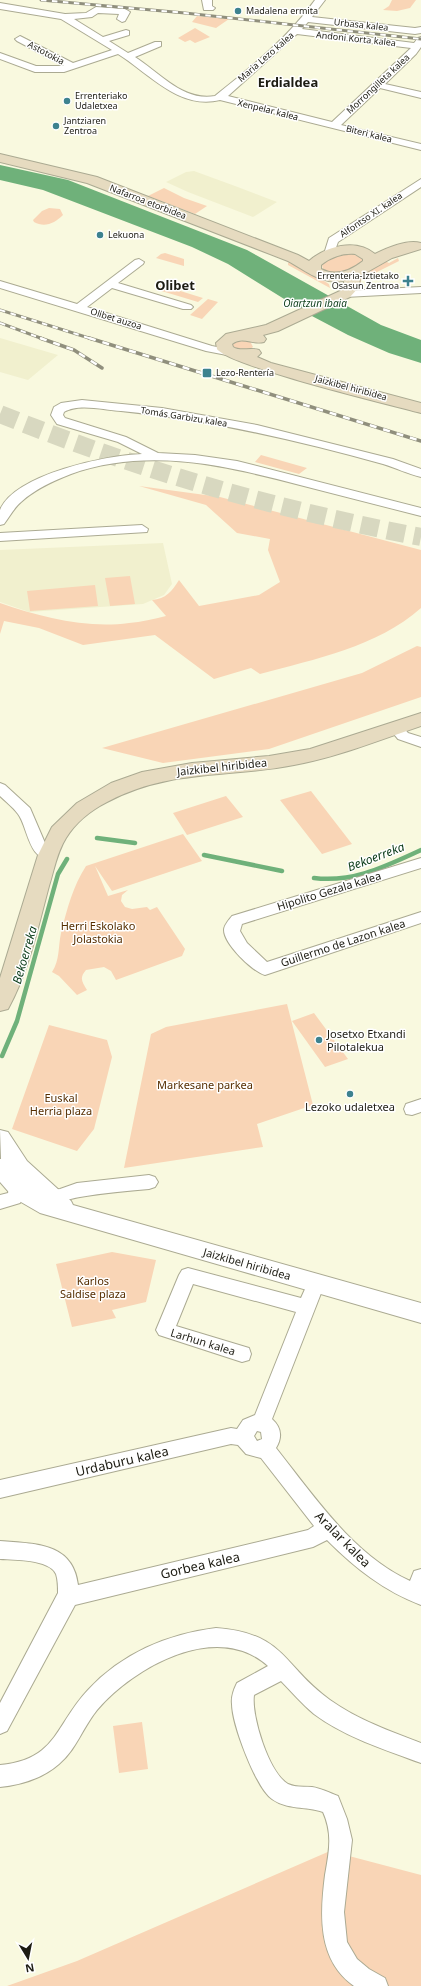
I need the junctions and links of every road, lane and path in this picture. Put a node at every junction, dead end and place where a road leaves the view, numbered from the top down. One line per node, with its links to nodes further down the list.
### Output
1 (320, 0): 7 (street, Maria Lezo kalea)
2 (90, 1): 4 (street)
3 (0, 6): 5 (street)
4 (96, 10): 5 (street); 6 (street)
5 (64, 16): 12 (street)
6 (122, 19)
7 (308, 19): 8 (street, Maria Lezo kalea); 10 (street, Urbasa kalea)
8 (296, 31): 10 (street, Andoni Korta kalea); 19 (street, Maria Lezo kalea)
9 (126, 33): 12 (street)
10 (419, 38): 18 (street, Morrongilleta kalea)
11 (20, 39): 17 (street, Astotokia)
12 (103, 40): 14 (street)
13 (158, 44): 16 (street)
14 (119, 51): 16 (street); 17 (street)
15 (0, 56): 17 (street)
16 (128, 56): 19 (street)
17 (72, 66)
18 (378, 85): 20 (street); 22 (street, Morrongilleta kalea)
19 (223, 94): 21 (street, Xenpelar kalea)
20 (421, 95)
21 (317, 122): 22 (street, Biteri kalea)
22 (334, 126): 23 (street, Biteri kalea)
23 (421, 147)
24 (0, 158): 30 (main road, Nafarroa etorbidea)
25 (421, 182): 30 (street, Alfontso XI. kalea)
26 (419, 246): 27 (main road); 29 (main road)
27 (355, 250): 29 (main road); 30 (main road)
28 (139, 262): 33 (street, Olibet auzoa)
29 (370, 263): 31 (main road)
30 (321, 265): 31 (main road); 35 (main road)
31 (353, 273): 35 (main road)
32 (0, 284): 37 (street)
33 (110, 284): 36 (street); 37 (street, Olibet auzoa)
34 (421, 290): 35 (street)
35 (338, 296): 38 (main road)
36 (187, 307)
37 (79, 308): 41 (street, Olibet auzoa)
38 (272, 328): 39 (main road); 40 (main road)
39 (244, 336): 40 (main road); 41 (main road)
40 (261, 345): 41 (main road); 42 (main road, Jaizkibel hiribidea)
41 (233, 350): 42 (main road, Jaizkibel hiribidea)
42 (280, 369): 43 (main road, Jaizkibel hiribidea)
43 (421, 408)
44 (157, 458): 45 (street, Tomás Garbizu kalea); 46 (street); 47 (street)
45 (421, 473)
46 (421, 512)
47 (0, 521)
48 (142, 529): 49 (street)
49 (0, 536)
50 (421, 719): 51 (main road, Jaizkibel hiribidea)
51 (396, 728): 52 (street); 54 (main road, Jaizkibel hiribidea)
52 (421, 742)
53 (0, 788): 54 (street)
54 (48, 854): 58 (main road, Jaizkibel hiribidea)
55 (421, 863): 57 (street, Hipolito Gezala kalea)
56 (421, 917): 57 (street, Guillermo de Lazon kalea)
57 (265, 969)
58 (1, 994)
59 (0, 1138): 62 (street, Jaizkibel hiribidea)
60 (10, 1179): 62 (street); 63 (street); 64 (street, Jaizkibel hiribidea)
61 (149, 1182): 62 (street)
62 (52, 1198): 64 (street, Jaizkibel hiribidea)
63 (0, 1202)
64 (73, 1214): 65 (street, Jaizkibel hiribidea)
65 (316, 1283): 66 (street); 67 (street, Jaizkibel hiribidea)
66 (307, 1307): 68 (street, Larhun kalea); 69 (street)
67 (421, 1313)
68 (242, 1354)
69 (261, 1424): 70 (street); 71 (street)
70 (244, 1438): 71 (street); 72 (street, Urdaburu kalea)
71 (264, 1447): 73 (street, Aralar kalea)
72 (0, 1489)
73 (328, 1528): 75 (street, Aralar kalea); 76 (street, Gorbea kalea)
74 (0, 1550): 76 (street)
75 (419, 1590)
76 (68, 1597): 78 (street)
77 (284, 1669): 79 (street); 80 (street); 81 (street)
78 (0, 1724)
79 (421, 1753)
80 (0, 1776)
81 (376, 1986)

